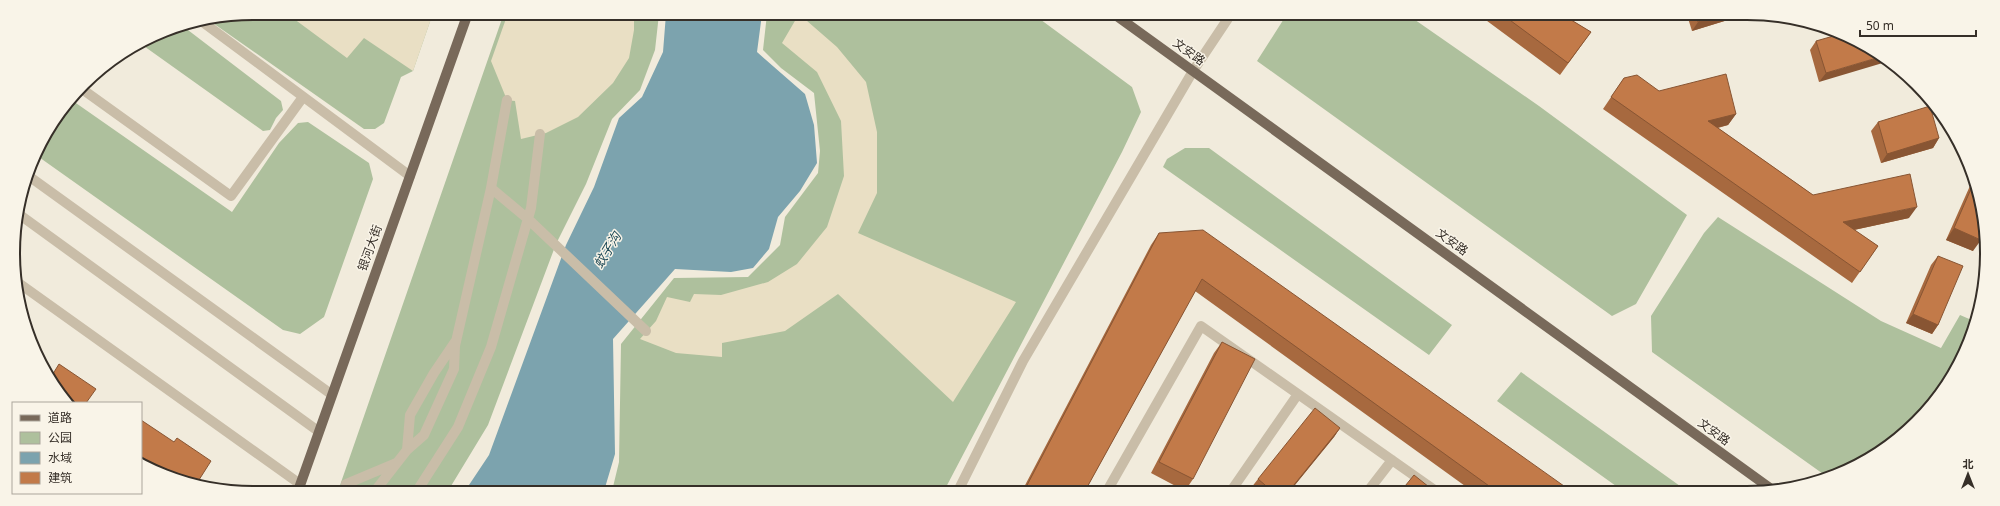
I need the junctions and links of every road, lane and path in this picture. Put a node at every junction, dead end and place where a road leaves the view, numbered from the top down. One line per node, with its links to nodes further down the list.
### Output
1 (466, 20): 10 (main road, 银河大街)
2 (1122, 20): 5 (main road, 文安路)
3 (1227, 20): 5 (street)
4 (206, 25): 7 (street)
5 (1192, 71): 25 (main road, 文安路); 30 (street)
6 (85, 91): 7 (street)
7 (303, 97): 10 (street)
8 (507, 100): 12 (street)
9 (540, 134): 14 (street)
10 (410, 176): 18 (main road, 银河大街)
11 (32, 178): 18 (street)
12 (491, 188): 14 (street); 17 (street)
13 (23, 217): 20 (street)
14 (528, 219): 16 (street); 29 (street)
15 (22, 286): 26 (street)
16 (646, 332)
17 (455, 342): 21 (street); 21 (street)
18 (331, 394): 20 (main road, 银河大街)
19 (1298, 394): 22 (street); 31 (street); 32 (street)
20 (318, 431): 27 (main road, 银河大街)
21 (408, 450): 23 (street)
22 (1392, 460): 33 (street); 34 (street)
23 (397, 462): 24 (street); 28 (street)
24 (346, 484)
25 (1766, 485)
26 (298, 486)
27 (299, 486)
28 (379, 486)
29 (420, 486)
30 (960, 486)
31 (1110, 486)
32 (1234, 486)
33 (1372, 486)
34 (1429, 486)

